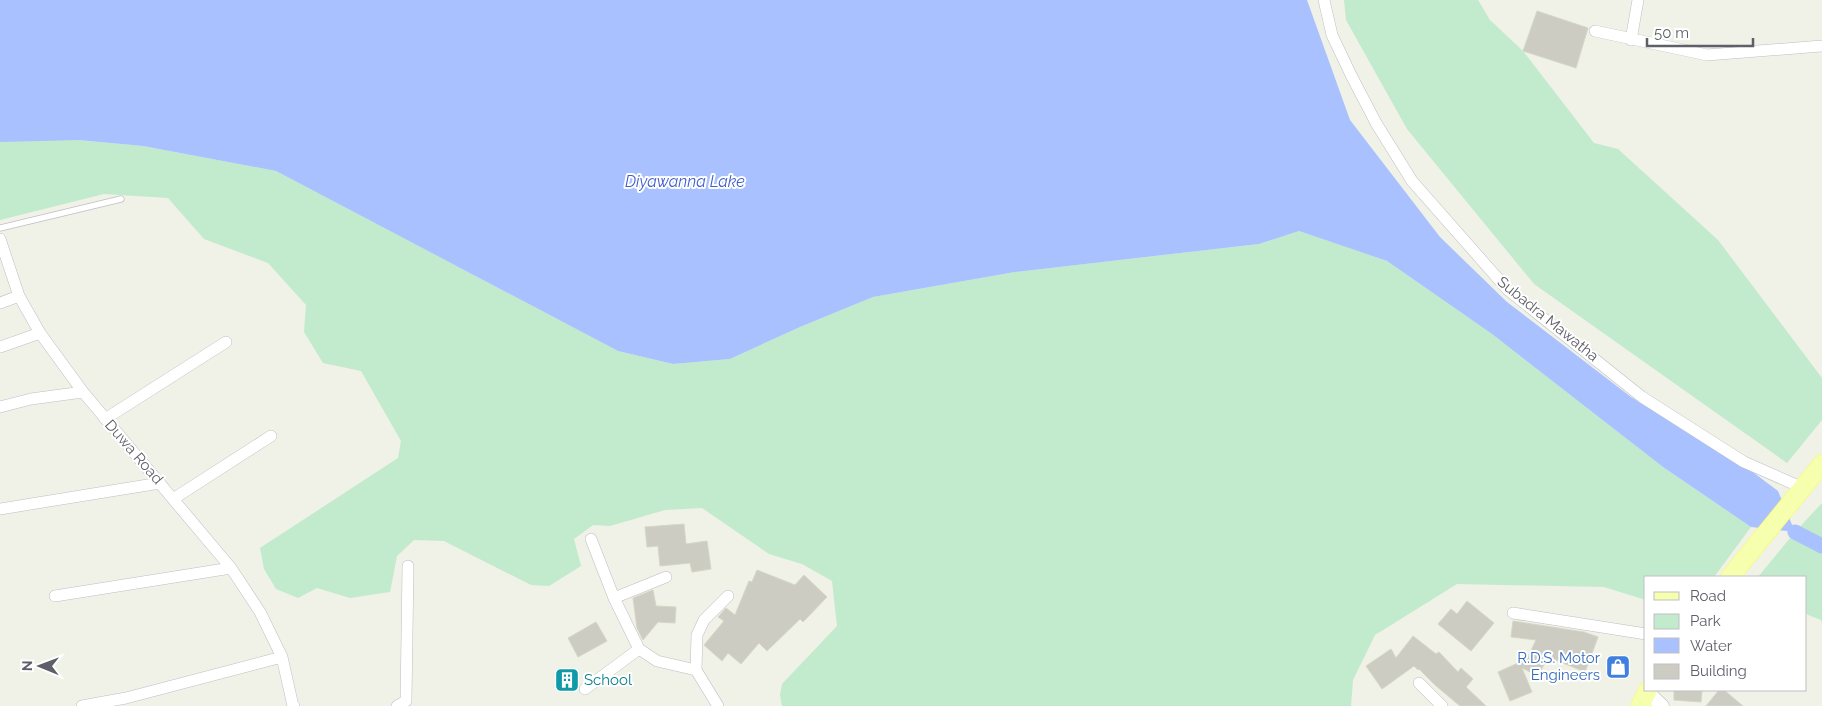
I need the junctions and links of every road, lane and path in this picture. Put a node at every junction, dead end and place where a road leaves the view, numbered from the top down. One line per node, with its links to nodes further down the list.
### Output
1 (1324, 0): 20 (street, Subadra Mawatha)
2 (1638, 0): 4 (street)
3 (1595, 31): 4 (street)
4 (1631, 40): 5 (street)
5 (1822, 46)
6 (121, 199): 7 (lane)
7 (0, 228)
8 (0, 239): 9 (street, Duwa Road)
9 (19, 296): 10 (street); 11 (street, Duwa Road)
10 (0, 303)
11 (40, 333): 13 (street); 14 (street, Duwa Road)
12 (226, 342): 16 (street)
13 (0, 347)
14 (83, 392): 15 (street); 16 (street, Duwa Road)
15 (0, 407)
16 (105, 419): 19 (street, Duwa Road)
17 (271, 436): 21 (street)
18 (1822, 464): 20 (main road)
19 (160, 483): 21 (street, Duwa Road); 22 (street)
20 (1799, 493): 26 (main road)
21 (173, 499): 25 (street, Duwa Road)
22 (0, 509)
23 (590, 539): 30 (street)
24 (408, 566): 42 (street)
25 (231, 568): 28 (street); 34 (street, Duwa Road)
26 (1731, 576)
27 (666, 577): 30 (street)
28 (55, 596)
29 (728, 596): 35 (street)
30 (614, 598): 33 (street)
31 (1513, 613): 32 (street)
32 (1644, 634)
33 (639, 649): 35 (street); 37 (street)
34 (282, 657): 39 (street); 41 (street, Duwa Road)
35 (696, 670): 43 (street)
36 (1419, 683): 44 (street)
37 (585, 689)
38 (1645, 696): 45 (street)
39 (127, 702): 40 (street)
40 (82, 706)
41 (293, 706)
42 (397, 706)
43 (718, 706)
44 (1442, 706)
45 (1662, 706)

